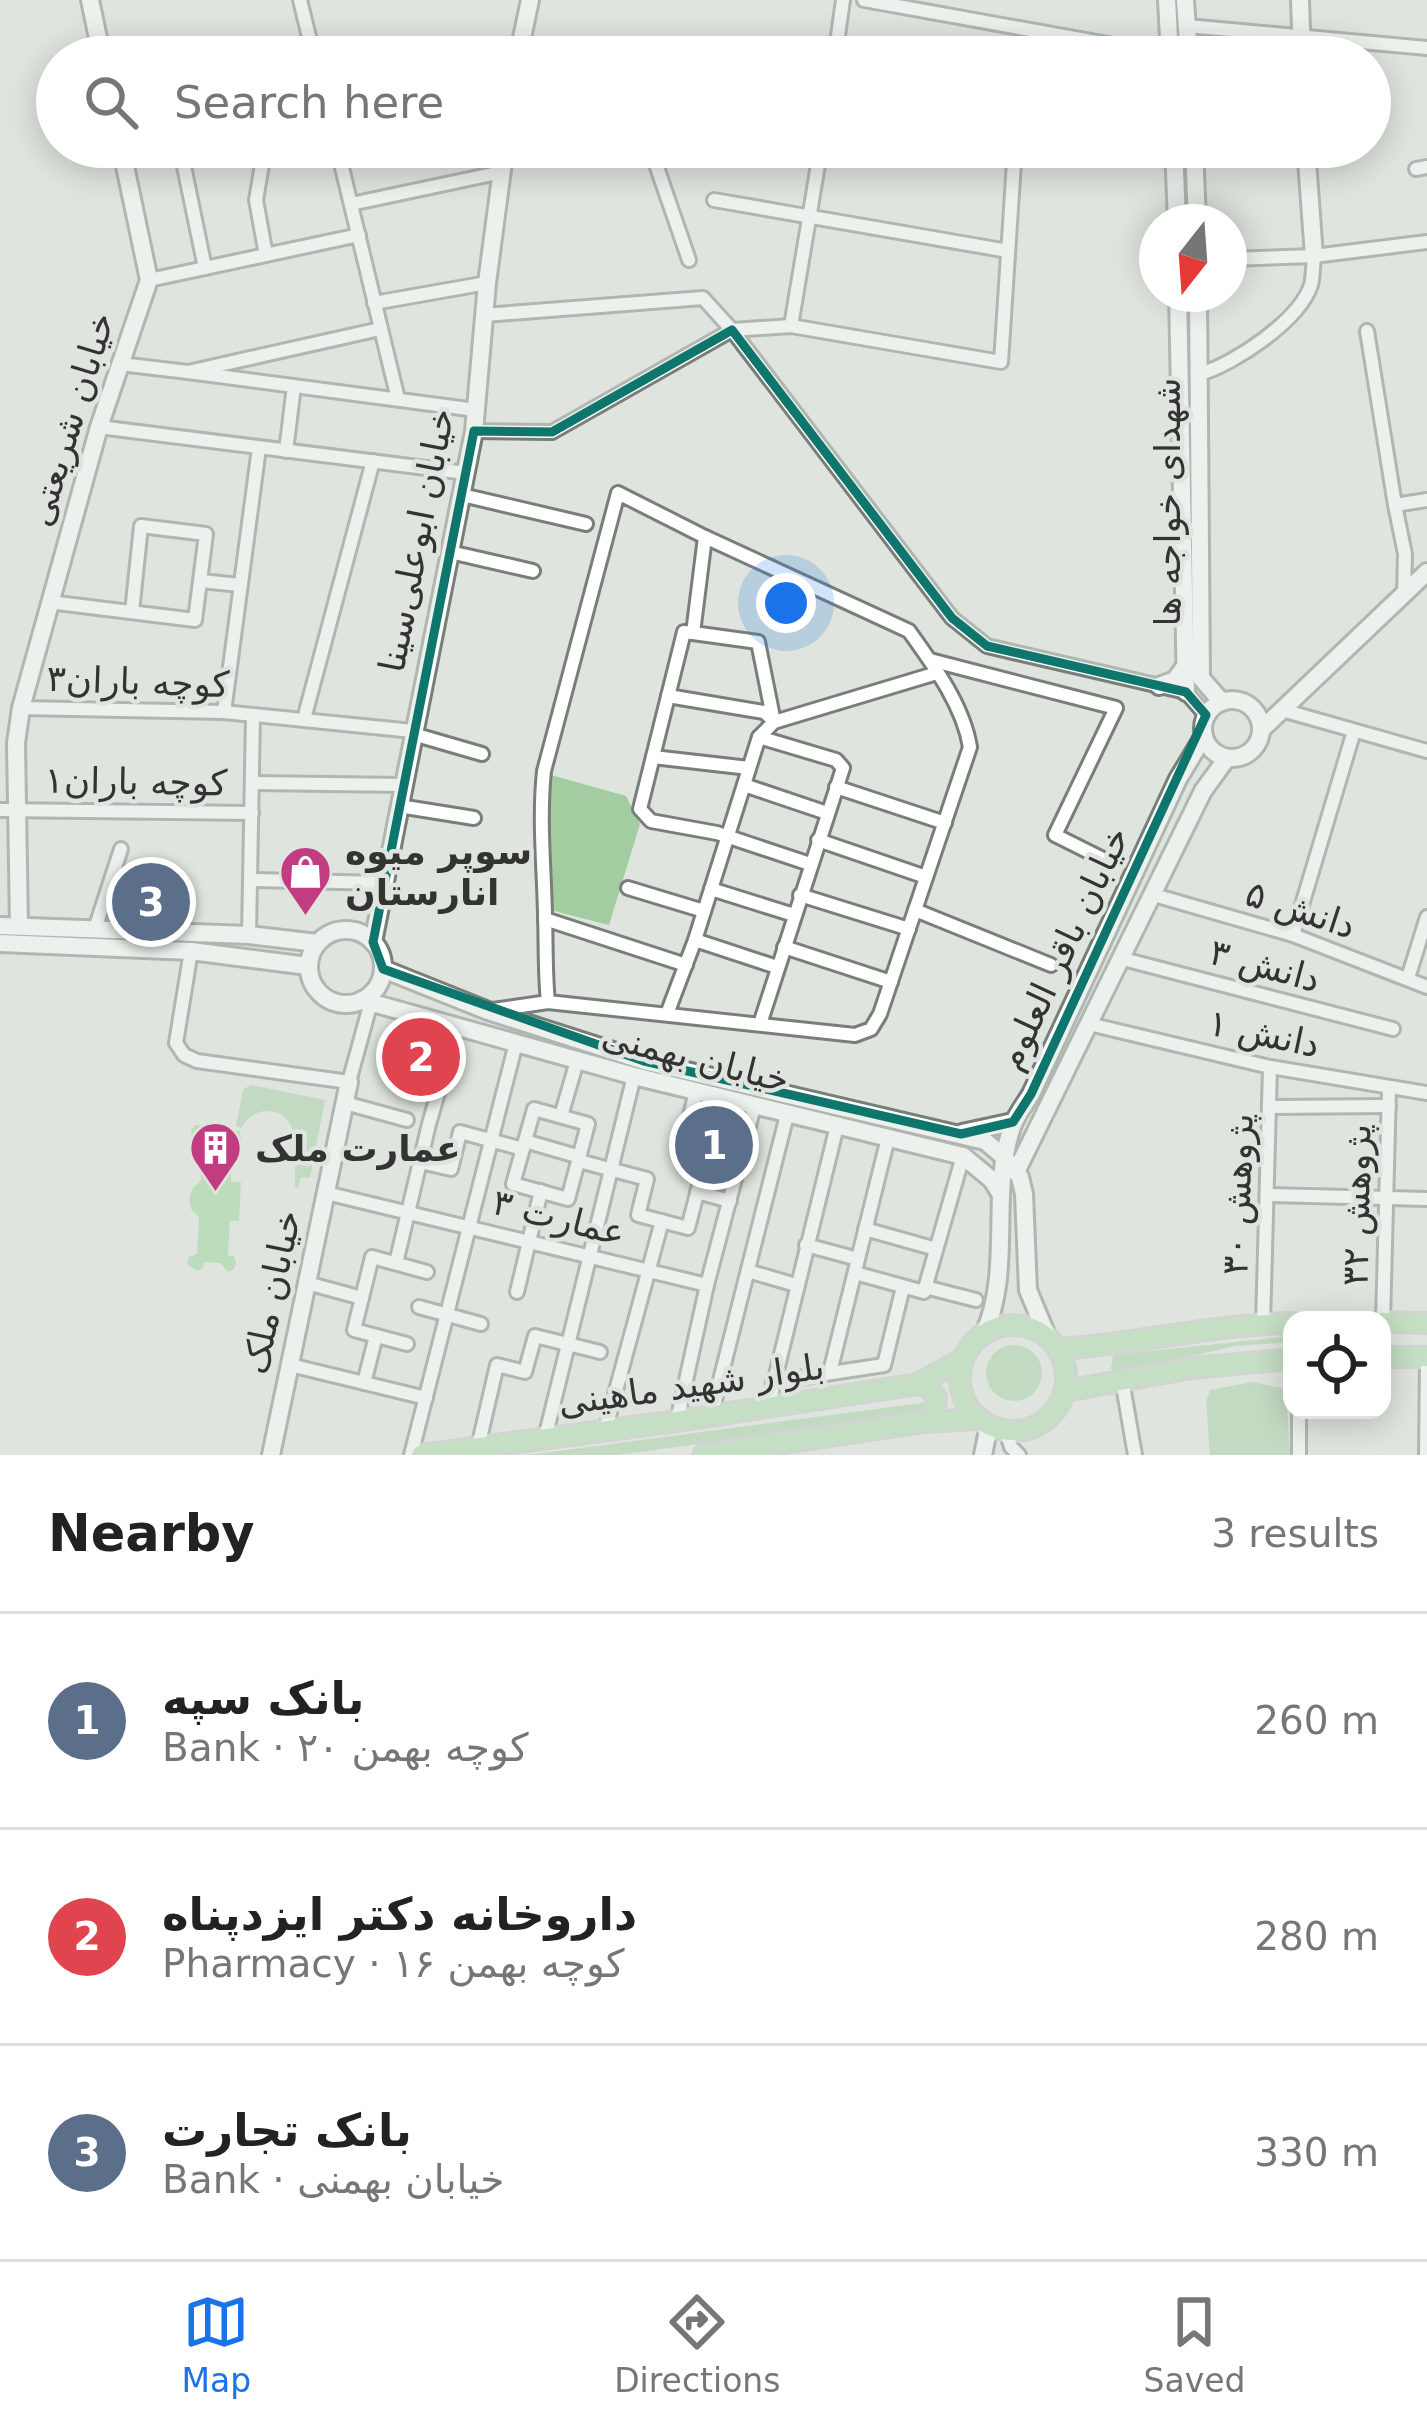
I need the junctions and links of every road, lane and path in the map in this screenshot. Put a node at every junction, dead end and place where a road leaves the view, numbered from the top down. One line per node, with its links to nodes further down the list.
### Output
1 (90, 0): 10 (street)
2 (300, 0): 11 (street)
3 (530, 0): 12 (street)
4 (844, 0): 13 (street)
5 (864, 0): 14 (street)
6 (1167, 0): 15 (street)
7 (1185, 0): 9 (street)
8 (1300, 0): 18 (street)
9 (1187, 26): 16 (street); 17 (street)
10 (98, 36)
11 (309, 36)
12 (522, 36)
13 (838, 36)
14 (1061, 36)
15 (1169, 36)
16 (1188, 36)
17 (1291, 36)
18 (1301, 36)
19 (1391, 45): 20 (street)
20 (1427, 48)
21 (125, 168): 46 (street, خیابان شریعتی)
22 (184, 168): 45 (street)
23 (261, 168): 41 (street)
24 (342, 168): 34 (street)
25 (502, 168): 32 (street, خیابان ابوعلی‌سینا)
26 (657, 168): 44 (street)
27 (818, 168): 37 (street)
28 (1014, 168): 40 (street)
29 (1175, 168): 35 (street)
30 (1195, 168): 36 (street)
31 (1308, 168): 42 (street)
32 (502, 172): 34 (street); 47 (street, خیابان ابوعلی‌سینا)
33 (715, 200): 37 (street)
34 (351, 204): 38 (street)
35 (1176, 204)
36 (1196, 204)
37 (810, 216): 40 (street); 52 (street)
38 (359, 235): 41 (street); 48 (street)
39 (1427, 242): 42 (street)
40 (1008, 251): 52 (street)
41 (266, 255): 45 (street)
42 (1314, 256): 43 (street); 58 (street)
43 (1247, 258)
44 (688, 260)
45 (205, 268): 46 (street)
46 (149, 280): 56 (street, خیابان شریعتی)
47 (487, 283): 48 (street); 51 (street, خیابان ابوعلی‌سینا)
48 (374, 303): 53 (street)
49 (1178, 312): 82 (street, شهدای خواجه ها)
50 (1198, 312): 58 (street, شهدای خواجه ها)
51 (484, 315): 54 (street); 61 (street, خیابان ابوعلی‌سینا)
52 (791, 326): 54 (street)
53 (380, 329): 57 (street); 60 (street)
54 (732, 331): 63 (street); 84 (street)
55 (1367, 331): 70 (street)
56 (120, 364): 57 (street); 62 (street, خیابان شریعتی)
57 (188, 372): 59 (street)
58 (1200, 374): 87 (street, شهدای خواجه ها)
59 (294, 386): 60 (street); 65 (street)
60 (398, 399): 61 (street)
61 (476, 410): 63 (street, خیابان ابوعلی‌سینا)
62 (99, 427): 64 (street); 79 (street, خیابان شریعتی)
63 (474, 431): 67 (street, خیابان ابوعلی‌سینا)
64 (259, 448): 65 (street); 77 (street)
65 (286, 451): 66 (street)
66 (373, 461): 67 (street); 93 (street)
67 (466, 472): 68 (street, خیابان ابوعلی‌سینا)
68 (462, 495): 71 (street); 73 (street, خیابان ابوعلی‌سینا)
69 (1427, 500): 70 (street)
70 (1395, 505): 78 (street)
71 (586, 524)
72 (705, 537): 81 (street); 83 (street); 132 (street)
73 (450, 552): 74 (street); 97 (street, خیابان ابوعلی‌سینا)
74 (533, 571)
75 (1427, 572): 78 (street)
76 (201, 581): 77 (street); 80 (street); 80 (street)
77 (240, 585): 90 (street)
78 (1404, 595): 89 (street)
79 (49, 602): 80 (street); 88 (street, خیابان شریعتی)
80 (132, 612)
81 (693, 633): 86 (street); 94 (street)
82 (1186, 664): 84 (street); 85 (street, شهدای خواجه ها)
83 (933, 666): 94 (street); 115 (street); 119 (street)
84 (1159, 686): 85 (street)
85 (1186, 692): 92 (street)
86 (668, 696): 94 (street); 103 (street)
87 (1222, 702): 92 (street); 95 (street)
88 (20, 708): 90 (street, کوچه باران۳); 100 (street, خیابان شریعتی)
89 (1282, 710): 95 (street); 96 (street)
90 (224, 712): 91 (street, کوچه باران۳)
91 (253, 715): 93 (street, کوچه باران۳); 106 (street)
92 (1206, 715): 98 (street)
93 (304, 719): 97 (street, کوچه باران۳)
94 (775, 722): 99 (street)
95 (1261, 730): 104 (street)
96 (1354, 730): 101 (street); 136 (street)
97 (413, 733): 102 (street, کوچه باران۳); 107 (street, خیابان ابوعلی‌سینا)
98 (1204, 736): 104 (street); 176 (street, خیابان باقر العلوم)
99 (759, 737): 105 (street); 109 (street)
100 (8, 741): 111 (street, خیابان شریعتی)
101 (1427, 752)
102 (482, 754)
103 (653, 757): 105 (street); 116 (street)
104 (1227, 758): 127 (street, خیابان باقر العلوم)
105 (749, 768): 108 (street)
106 (253, 783): 107 (street); 112 (street)
107 (403, 785): 110 (street, خیابان ابوعلی‌سینا)
108 (744, 785): 113 (street); 116 (street)
109 (836, 787): 113 (street); 115 (street)
110 (399, 806): 114 (street); 123 (street, خیابان ابوعلی‌سینا)
111 (10, 810): 112 (street, کوچه باران۱); 133 (street, خیابان شریعتی)
112 (252, 813): 122 (street)
113 (827, 813): 117 (street)
114 (474, 818)
115 (945, 823): 121 (street)
116 (726, 838): 120 (street); 125 (street)
117 (818, 840): 120 (street); 121 (street)
118 (121, 849): 134 (street)
119 (1105, 860)
120 (810, 864): 126 (street)
121 (926, 877): 128 (street)
122 (250, 880): 123 (street); 137 (street)
123 (383, 883): 139 (street, خیابان ابوعلی‌سینا)
124 (628, 888): 129 (street)
125 (712, 889): 129 (street); 130 (street)
126 (800, 895): 130 (street); 135 (street)
127 (1154, 895): 136 (street, دانش ۵); 144 (street, خیابان باقر العلوم)
128 (915, 910): 135 (street); 146 (street)
129 (704, 911): 138 (street)
130 (794, 915): 142 (street)
131 (1427, 917): 150 (street)
132 (545, 920): 145 (street); 154 (street)
133 (9, 926): 134 (street)
134 (95, 929): 137 (street)
135 (909, 929): 151 (street)
136 (1293, 934): 150 (street, دانش ۵)
137 (249, 935): 141 (street)
138 (694, 940): 145 (street); 148 (street)
139 (373, 942): 141 (street); 149 (street)
140 (0, 943): 143 (street)
141 (317, 943): 147 (street)
142 (784, 947): 148 (street); 151 (street)
143 (191, 951): 147 (street); 165 (street)
144 (1123, 959): 158 (street, خیابان باقر العلوم); 160 (street, دانش ۳)
145 (686, 965): 156 (street)
146 (1052, 965)
147 (308, 966): 153 (street)
148 (777, 968): 157 (street)
149 (383, 969): 153 (street); 155 (street, خیابان بهمنی)
150 (1408, 978): 152 (street, دانش ۵)
151 (891, 982): 157 (street)
152 (1427, 987)
153 (367, 1001): 159 (street, خیابان بهمنی); 165 (street, خیابان ملک)
154 (548, 1002): 155 (street); 156 (street)
155 (488, 1011): 178 (street, خیابان بهمنی)
156 (667, 1014): 157 (street)
157 (760, 1024)
158 (1090, 1024): 163 (street, دانش ۱); 185 (street, خیابان باقر العلوم)
159 (457, 1027): 161 (street, خیابان بهمنی); 184 (street)
160 (1393, 1029)
161 (516, 1043): 162 (street, خیابان بهمنی); 180 (street)
162 (578, 1061): 164 (street, خیابان بهمنی); 174 (street)
163 (1270, 1067): 166 (street, دانش ۱); 172 (street, پژوهش ۳۰)
164 (634, 1076): 167 (street, خیابان بهمنی); 186 (street)
165 (350, 1082): 169 (street, خیابان ملک)
166 (1389, 1089): 168 (street, دانش ۱); 170 (street, پژوهش ۳۲)
167 (697, 1092): 171 (street, خیابان بهمنی); 188 (street)
168 (1427, 1094)
169 (345, 1103): 175 (street); 189 (street, خیابان ملک)
170 (1389, 1106): 172 (street); 192 (street, پژوهش ۳۲)
171 (754, 1107): 173 (street, خیابان بهمنی); 194 (street)
172 (1270, 1107): 191 (street, پژوهش ۳۰)
173 (787, 1114): 177 (street, خیابان بهمنی); 206 (street)
174 (561, 1116): 181 (street); 183 (street)
175 (407, 1120)
176 (1013, 1122): 178 (street); 185 (street, خیابان باقر العلوم)
177 (837, 1126): 179 (street, خیابان بهمنی); 200 (street)
178 (961, 1133): 185 (street, خیابان بهمنی)
179 (888, 1138): 182 (street, خیابان بهمنی); 198 (street)
180 (490, 1139): 181 (street); 184 (street); 197 (street)
181 (524, 1145): 183 (street); 187 (street)
182 (963, 1156): 190 (street); 201 (street)
183 (579, 1159): 186 (street); 187 (street)
184 (420, 1162): 195 (street)
185 (1010, 1165): 190 (street, خیابان باقر العلوم); 213 (street)
186 (611, 1169): 196 (street); 202 (street)
187 (541, 1191): 199 (street)
188 (698, 1192): 194 (street); 196 (street)
189 (326, 1193): 195 (street, عمارت ۳); 208 (street, خیابان ملک)
190 (1001, 1195): 215 (street, خیابان باقر العلوم)
191 (1268, 1195): 192 (street); 225 (street, پژوهش ۳۰)
192 (1386, 1198): 193 (street); 219 (street, پژوهش ۳۲)
193 (1427, 1199)
194 (730, 1201): 209 (street)
195 (408, 1211): 197 (street, عمارت ۳); 203 (street)
196 (662, 1221): 205 (street)
197 (470, 1226): 199 (street, عمارت ۳); 220 (street)
198 (866, 1229): 201 (street); 204 (street)
199 (529, 1241): 202 (street, عمارت ۳); 214 (street)
200 (806, 1245): 204 (street); 210 (street)
201 (936, 1249): 212 (street)
202 (590, 1256): 205 (street, عمارت ۳); 230 (street)
203 (396, 1263): 207 (street); 216 (street)
204 (857, 1266): 211 (street); 238 (street)
205 (650, 1270): 209 (street, عمارت ۳); 251 (street)
206 (748, 1271): 210 (street); 246 (street)
207 (427, 1272)
208 (307, 1283): 216 (street); 237 (street, خیابان ملک)
209 (707, 1285): 248 (street)
210 (796, 1285): 240 (street)
211 (903, 1287): 212 (street); 238 (street)
212 (925, 1288): 217 (street)
213 (1028, 1290): 215 (street); 228 (street)
214 (517, 1292)
215 (998, 1293): 226 (street, خیابان باقر العلوم)
216 (362, 1298): 227 (street)
217 (976, 1300)
218 (419, 1307): 220 (street)
219 (1382, 1311)
220 (448, 1314): 224 (street); 244 (street)
221 (1391, 1322): 223 (main road)
222 (1283, 1323): 225 (main road)
223 (1427, 1323)
224 (481, 1324)
225 (1263, 1324): 231 (main road)
226 (984, 1334): 228 (main road); 235 (main road)
227 (376, 1336): 229 (street); 241 (street)
228 (1053, 1343): 231 (main road); 243 (main road)
229 (407, 1344)
230 (568, 1344): 232 (street); 252 (street); 253 (street)
231 (1105, 1346): 239 (main road)
232 (601, 1352)
233 (1391, 1357): 234 (main road)
234 (1427, 1358): 262 (street)
235 (963, 1359): 242 (main road, بلوار شهید ماهینی); 250 (main road)
236 (1283, 1360): 239 (main road)
237 (290, 1365): 241 (street); 254 (street, خیابان ملک)
238 (830, 1372): 240 (street)
239 (1122, 1380): 243 (main road); 260 (street)
240 (773, 1382): 245 (street)
241 (364, 1383): 244 (street)
242 (918, 1384): 245 (main road, بلوار شهید ماهینی); 249 (main road)
243 (1065, 1391): 250 (main road)
244 (426, 1398): 255 (street)
245 (768, 1407): 246 (main road, بلوار شهید ماهینی)
246 (711, 1416): 248 (main road, بلوار شهید ماهینی)
247 (1299, 1419): 261 (street)
248 (677, 1421): 251 (main road, بلوار شهید ماهینی)
249 (925, 1422): 250 (main road, بلوار شهید ماهینی); 257 (main road, بلوار شهید ماهینی)
250 (991, 1425): 258 (street); 259 (street)
251 (605, 1431): 252 (main road, بلوار شهید ماهینی)
252 (545, 1438): 253 (main road, بلوار شهید ماهینی)
253 (478, 1447): 256 (main road, بلوار شهید ماهینی)
254 (271, 1455)
255 (411, 1455)
256 (422, 1455)
257 (703, 1455)
258 (983, 1455)
259 (1019, 1455)
260 (1135, 1455)
261 (1299, 1455)
262 (1426, 1455)

